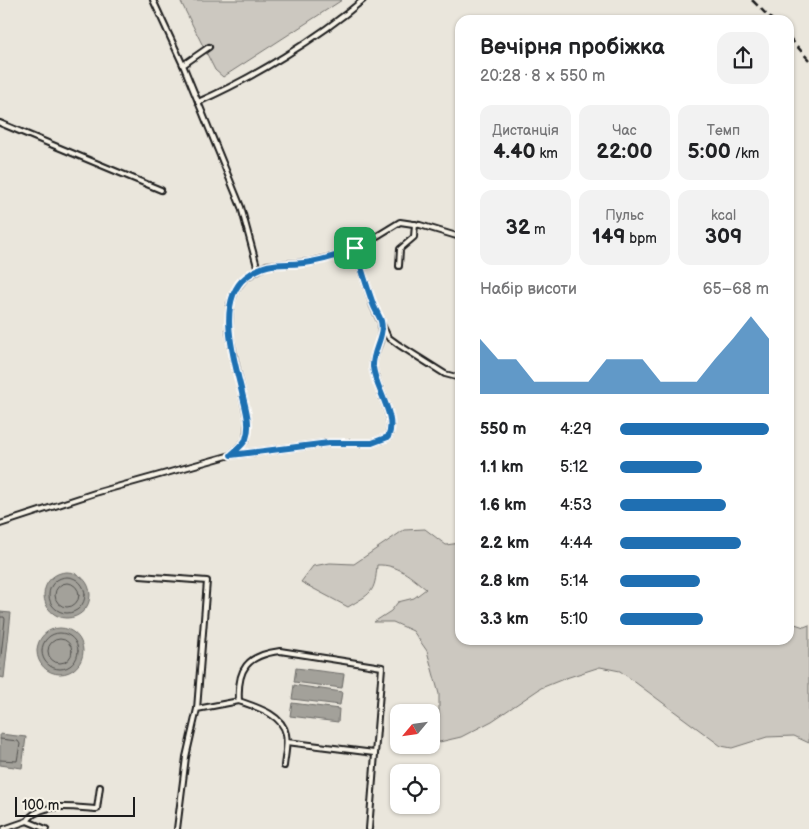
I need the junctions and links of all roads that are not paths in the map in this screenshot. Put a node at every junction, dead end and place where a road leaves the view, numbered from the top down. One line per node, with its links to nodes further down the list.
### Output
1 (152, 0): 4 (lane)
2 (363, 0): 5 (lane)
3 (208, 48): 4 (lane)
4 (183, 65): 5 (lane)
5 (198, 102): 12 (lane)
6 (0, 123): 7 (lane)
7 (161, 190)
8 (414, 224): 9 (lane); 10 (lane); 11 (lane)
9 (455, 236)
10 (355, 248): 12 (lane); 13 (lane)
11 (399, 266)
12 (258, 270): 15 (lane)
13 (381, 322): 14 (lane); 15 (lane)
14 (455, 377)
15 (231, 455): 16 (lane)
16 (0, 524)
17 (140, 576): 19 (lane)
18 (239, 701): 19 (lane); 20 (lane); 21 (lane)
19 (197, 709): 27 (lane)
20 (287, 742): 21 (lane); 22 (lane)
21 (374, 753): 28 (lane)
22 (284, 766)
23 (100, 787): 24 (lane)
24 (27, 821): 25 (lane); 26 (lane)
25 (4, 829)
26 (46, 829)
27 (177, 829)
28 (368, 829)

